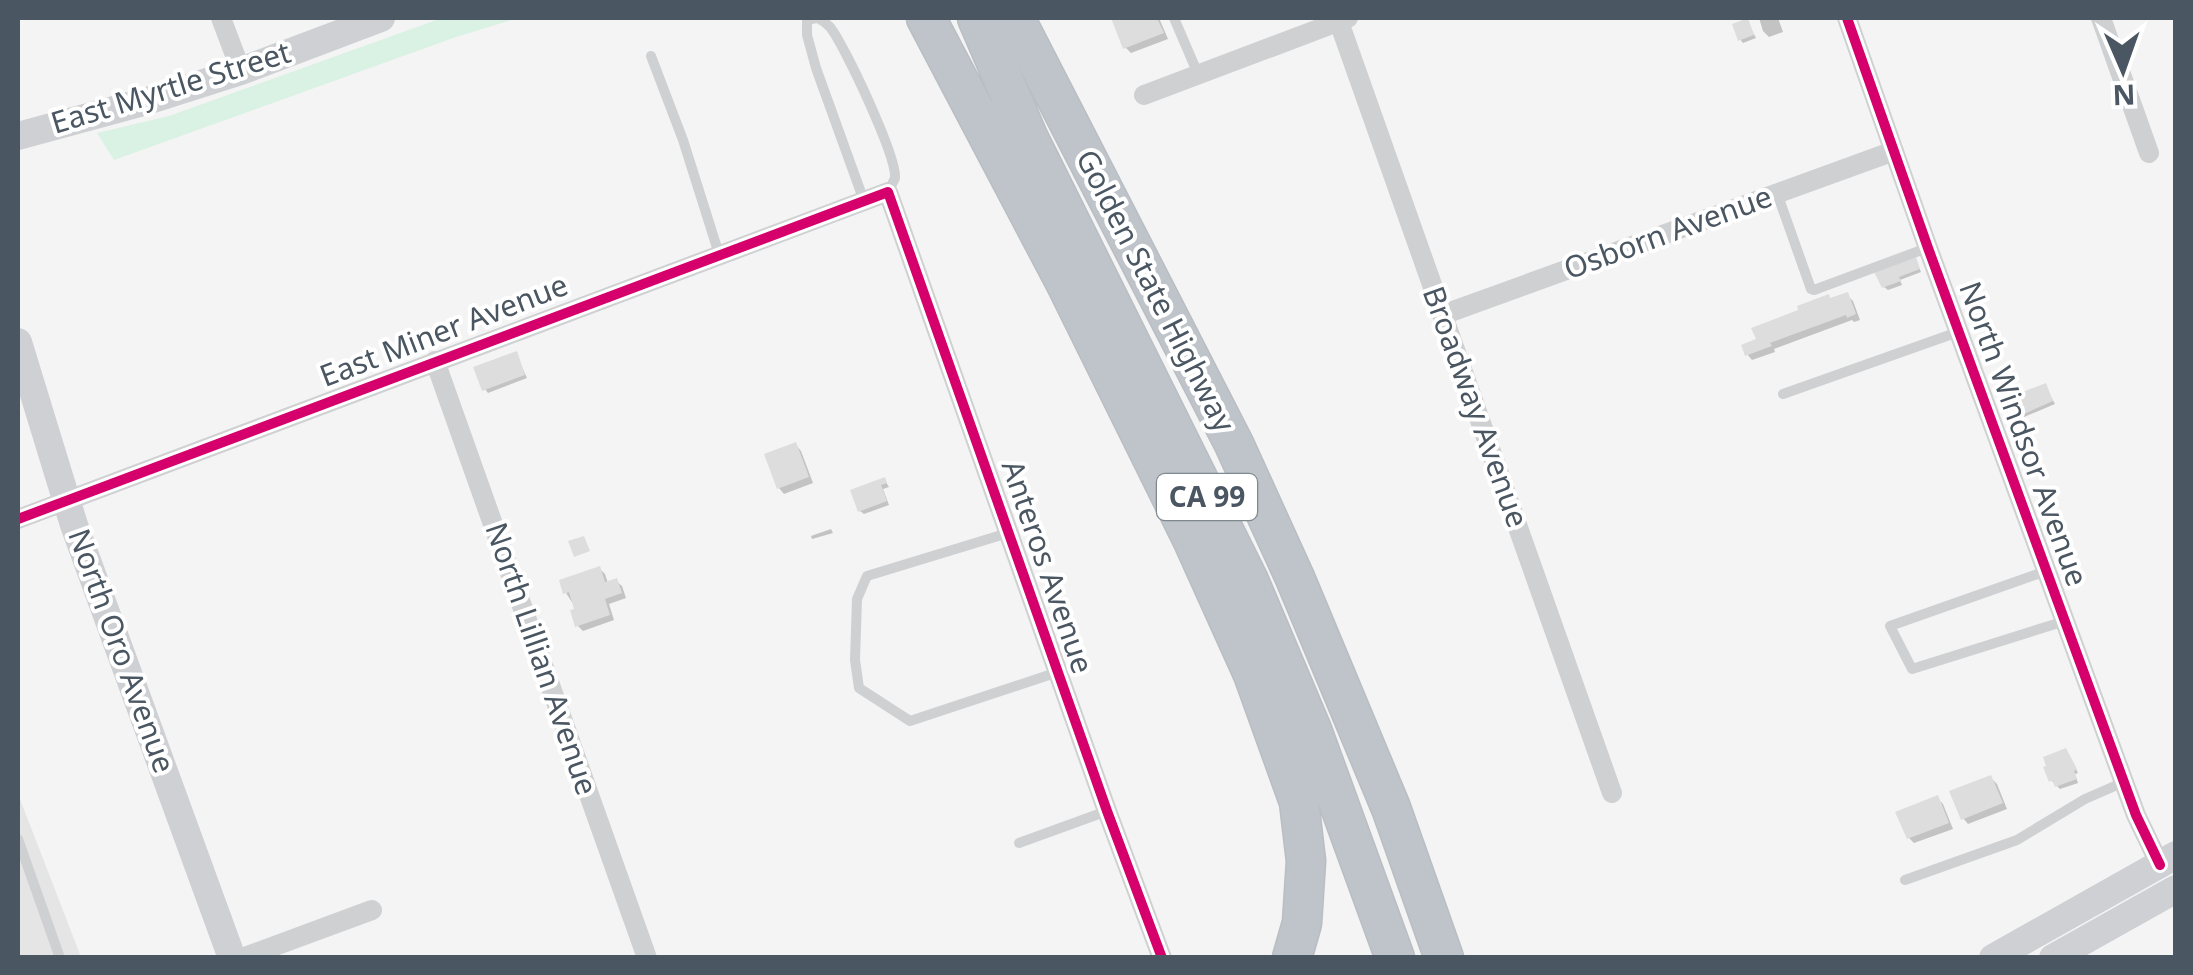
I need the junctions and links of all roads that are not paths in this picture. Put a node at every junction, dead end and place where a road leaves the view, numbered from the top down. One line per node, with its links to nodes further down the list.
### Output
1 (221, 18): 15 (street)
2 (381, 18): 15 (street, East Myrtle Street)
3 (817, 18): 22 (lane); 24 (lane)
4 (926, 18): 52 (highway)
5 (968, 18): 13 (highway, Golden State Highway)
6 (1015, 18): 19 (highway, Golden State Highway / CA 99)
7 (1041, 18): 19 (highway)
8 (1174, 18): 16 (lane)
9 (1847, 18): 20 (street, North Windsor Avenue)
10 (2101, 18): 21 (street)
11 (1344, 20): 12 (street); 27 (street, Broadway Avenue)
12 (1316, 24): 16 (street)
13 (984, 33): 53 (highway, Golden State Highway / CA 99)
14 (650, 56): 26 (lane)
15 (241, 71): 18 (street, East Myrtle Street)
16 (1198, 74): 17 (street)
17 (1144, 95)
18 (18, 136)
19 (1077, 139): 54 (highway, Golden State Highway / CA 99)
20 (1894, 151): 23 (street, Osborn Avenue); 25 (street, North Windsor Avenue)
21 (2148, 153)
22 (888, 192): 24 (street, East Miner Avenue); 34 (street, Anteros Avenue)
23 (1777, 193): 25 (lane); 27 (street, Osborn Avenue)
24 (864, 202): 26 (street, East Miner Avenue)
25 (1928, 248): 28 (street, North Windsor Avenue)
26 (719, 254): 30 (street, East Miner Avenue)
27 (1442, 315): 39 (street, Broadway Avenue)
28 (1959, 332): 31 (lane); 35 (street, North Windsor Avenue)
29 (18, 342): 32 (street, North Oro Avenue)
30 (436, 360): 32 (street, East Miner Avenue); 50 (street, North Lillian Avenue)
31 (1782, 394)
32 (67, 499): 33 (street, East Miner Avenue); 48 (street, North Oro Avenue)
33 (18, 518)
34 (1008, 533): 37 (street, Anteros Avenue); 37 (lane)
35 (2046, 571): 36 (street, North Windsor Avenue); 36 (lane)
36 (2064, 621): 38 (street, North Windsor Avenue)
37 (1058, 672): 40 (street, Anteros Avenue)
38 (2124, 782): 43 (street, North Windsor Avenue); 44 (lane)
39 (1612, 793)
40 (1107, 812): 42 (lane); 51 (street, Anteros Avenue)
41 (18, 839): 47 (lane)
42 (1020, 843)
43 (2168, 860): 45 (street); 55 (street)
44 (1905, 880)
45 (2174, 890): 56 (street)
46 (372, 910): 49 (street)
47 (60, 958)
48 (232, 958)
49 (242, 958)
50 (647, 958)
51 (1162, 958)
52 (1292, 958)
53 (1395, 958)
54 (1444, 958)
55 (1993, 958)
56 (2052, 958)

